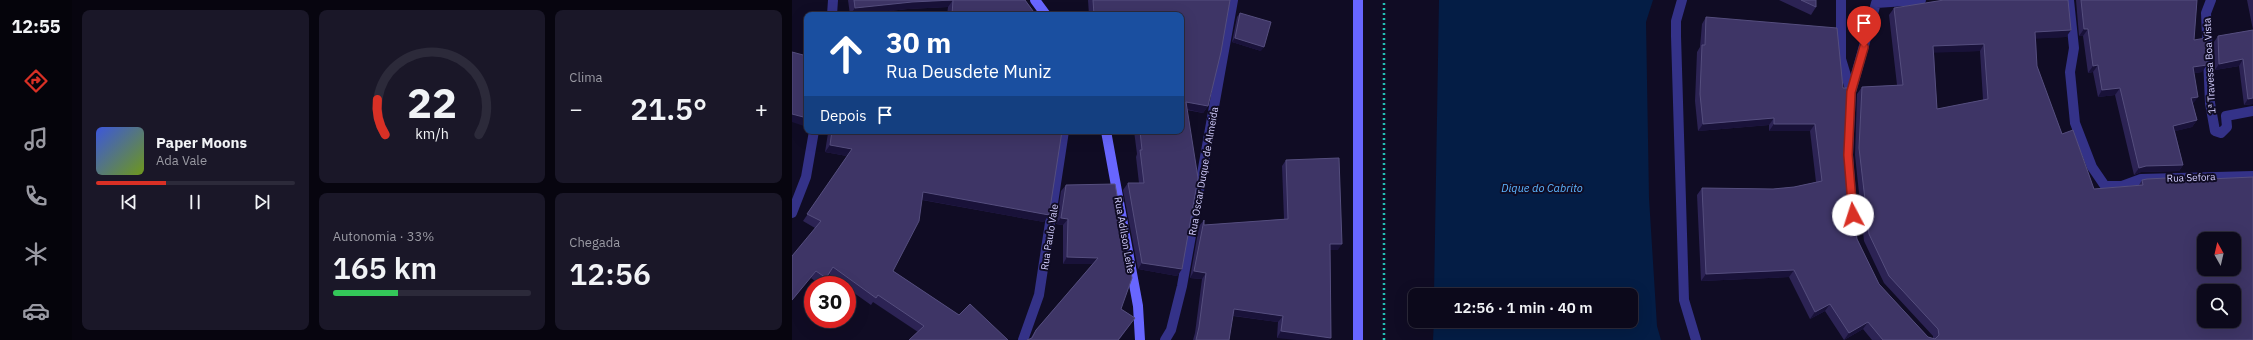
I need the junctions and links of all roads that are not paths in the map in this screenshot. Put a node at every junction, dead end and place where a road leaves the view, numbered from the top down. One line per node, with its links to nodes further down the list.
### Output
1 (833, 0): 10 (street)
2 (1035, 0): 11 (street)
3 (1233, 0): 22 (street, Rua Oscar Duque de Almeida)
4 (1358, 0): 23 (street)
5 (1682, 0): 24 (street)
6 (1841, 0): 12 (street)
7 (1921, 0): 12 (street)
8 (2069, 0): 17 (street, Rua Sefora)
9 (2211, 0): 13 (street, 1ª Travessa Boa Vista)
10 (832, 12)
11 (1044, 12)
12 (1851, 92): 18 (street)
13 (2253, 111)
14 (813, 134): 19 (street)
15 (1064, 134): 20 (street, Rua Paulo Vale)
16 (1107, 134): 21 (street, Rua Adilson Leite)
17 (2253, 176)
18 (1853, 208)
19 (792, 213)
20 (1023, 340)
21 (1140, 340)
22 (1165, 340)
23 (1358, 340)
24 (1696, 340)

